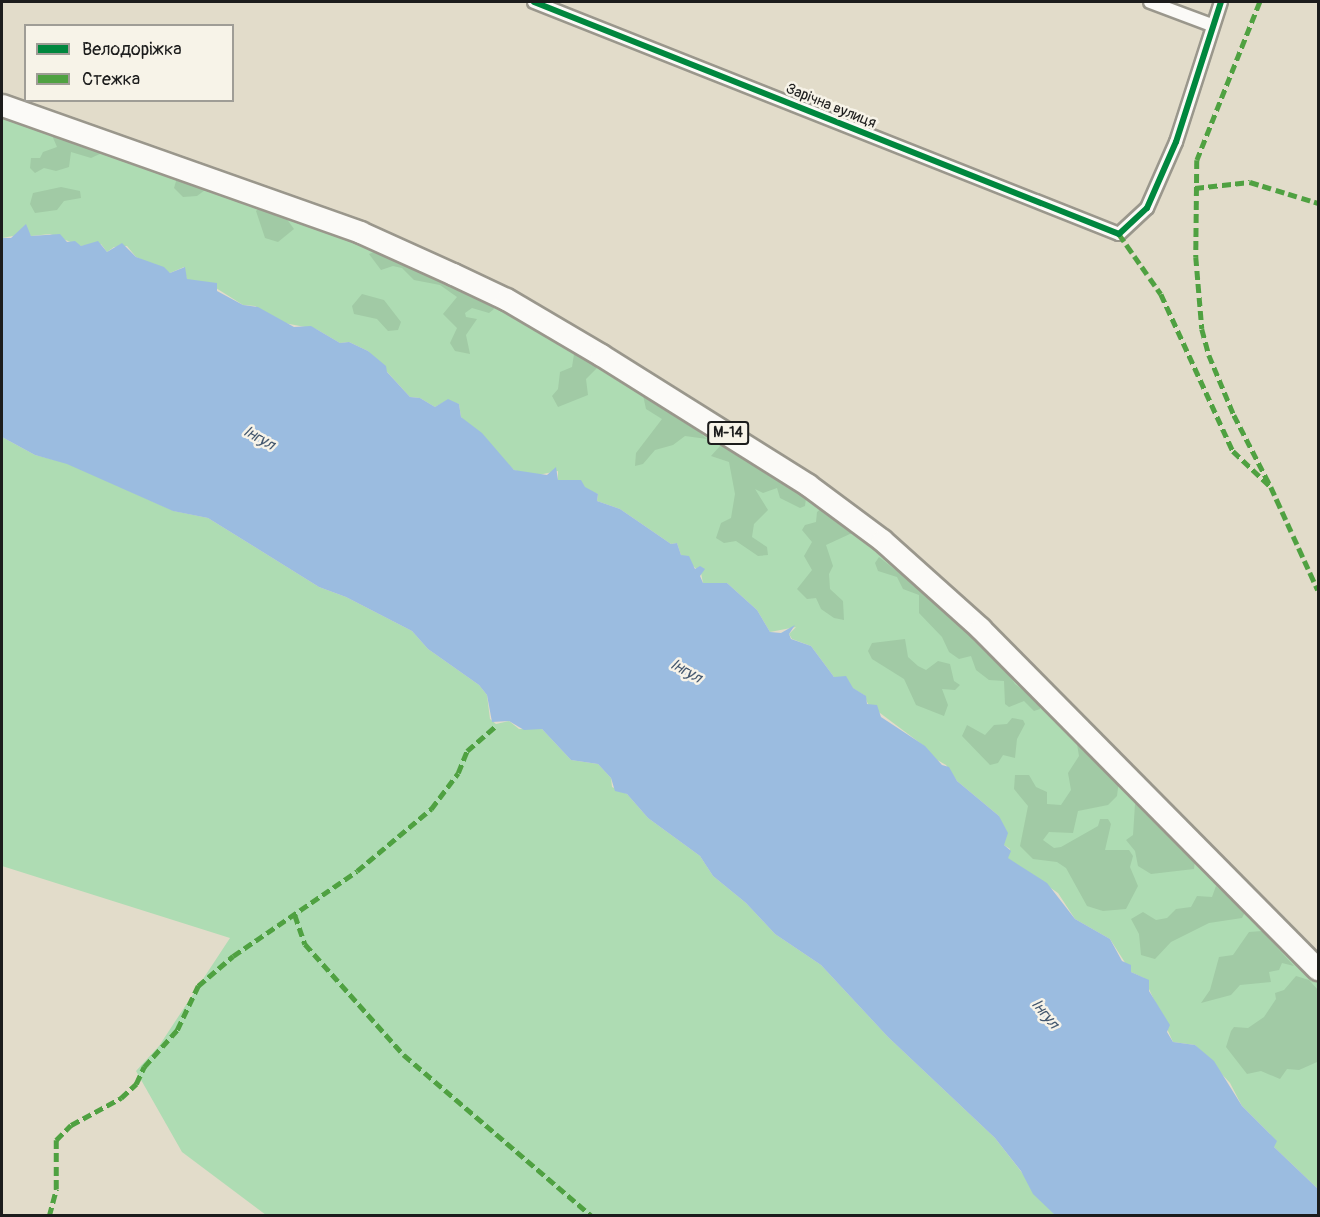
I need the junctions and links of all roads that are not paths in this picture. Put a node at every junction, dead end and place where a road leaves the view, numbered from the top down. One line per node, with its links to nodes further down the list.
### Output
1 (539, 2): 4 (street, Зарічна вулиця)
2 (1150, 2): 4 (street)
3 (1221, 2): 4 (street)
4 (1212, 25)
5 (2, 105): 6 (highway, М-14)
6 (1318, 969)

